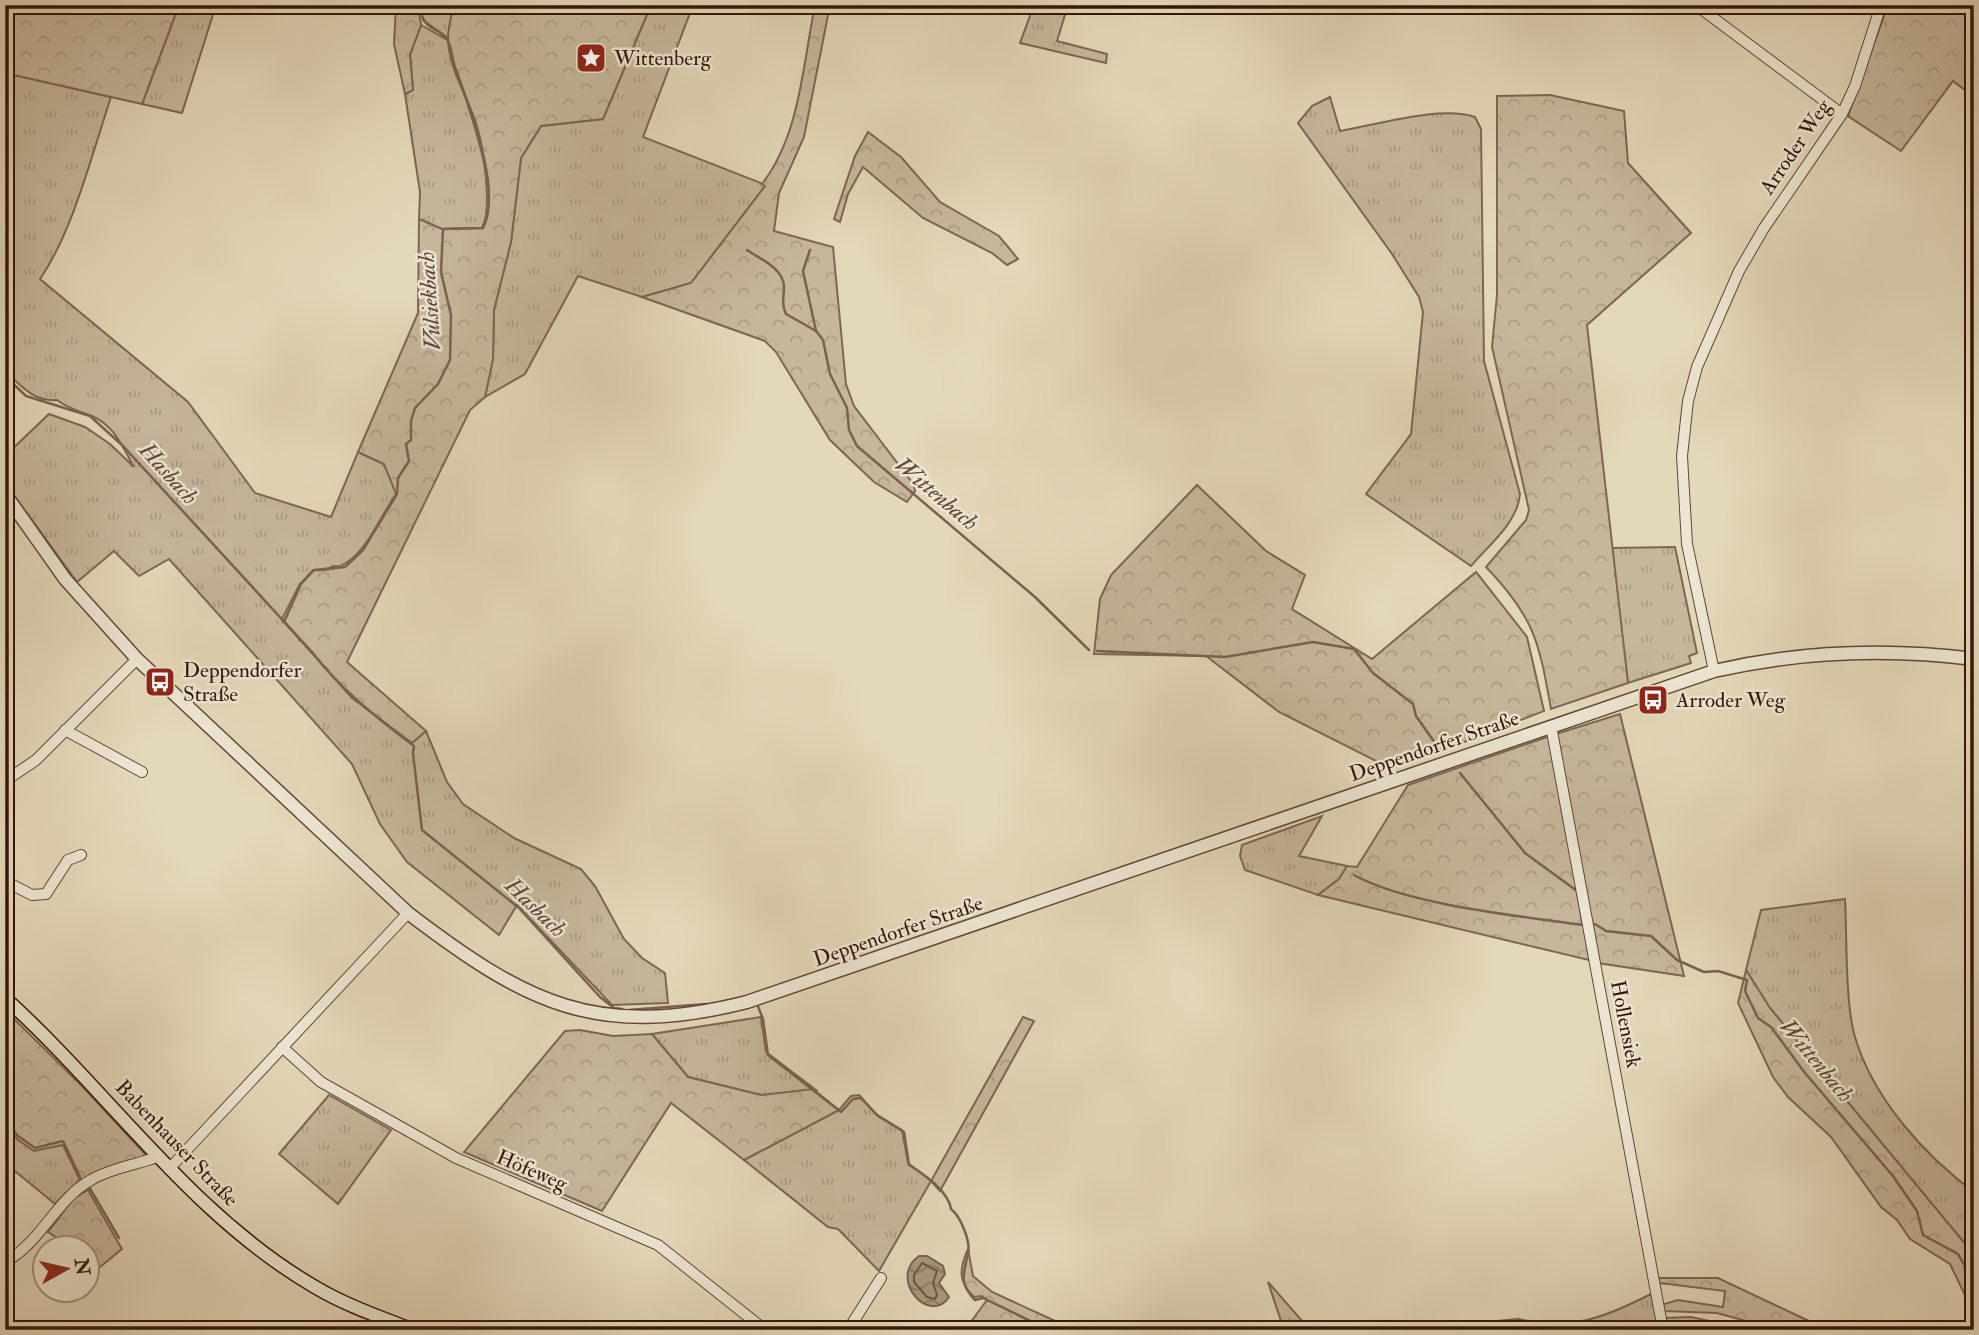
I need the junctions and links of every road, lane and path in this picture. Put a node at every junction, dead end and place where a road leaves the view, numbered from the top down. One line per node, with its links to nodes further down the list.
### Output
1 (1696, 5): 3 (street)
2 (1881, 5): 3 (street, Arroder Weg)
3 (1842, 114): 7 (street, Arroder Weg)
4 (5, 494): 5 (street, Deppendorfer Straße)
5 (136, 659): 9 (street); 14 (street, Deppendorfer Straße)
6 (1974, 659): 7 (street, Deppendorfer Straße)
7 (1714, 671): 8 (street, Deppendorfer Straße)
8 (1551, 726): 14 (street, Deppendorfer Straße); 24 (street, Hollensiek)
9 (65, 730): 10 (street); 11 (street)
10 (142, 772)
11 (5, 781)
12 (81, 855): 13 (street)
13 (5, 881)
14 (408, 913): 16 (street)
15 (5, 998): 17 (street, Babenhauser Straße)
16 (282, 1047): 18 (street); 22 (street, Höfeweg)
17 (157, 1157): 18 (street, Babenhauser Straße); 19 (street)
18 (169, 1169): 21 (street, Babenhauser Straße)
19 (5, 1262)
20 (881, 1278): 23 (street)
21 (413, 1330)
22 (765, 1330)
23 (848, 1330)
24 (1663, 1330)

